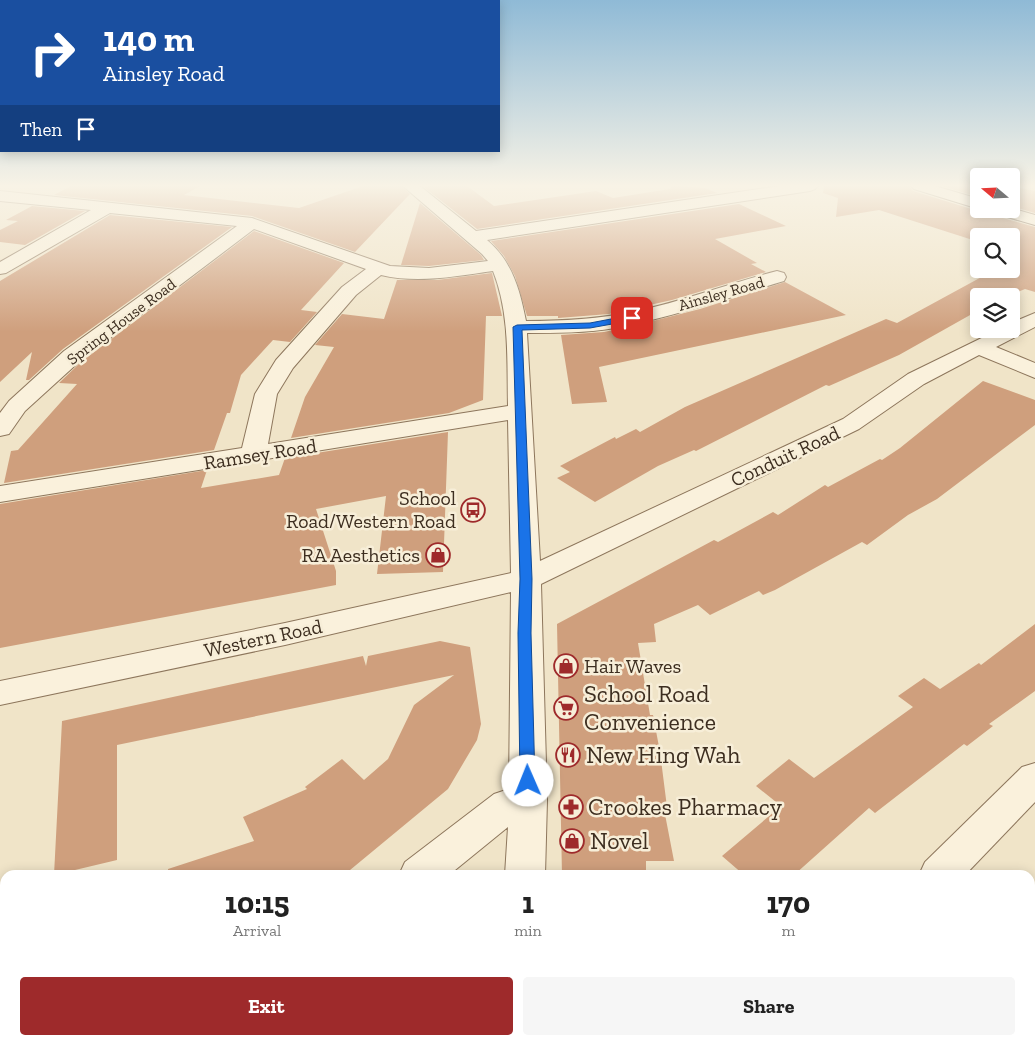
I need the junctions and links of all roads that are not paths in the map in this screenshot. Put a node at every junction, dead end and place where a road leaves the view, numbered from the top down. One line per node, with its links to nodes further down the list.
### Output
1 (60, 235): 9 (street)
2 (236, 235): 16 (street, Spring House Road)
3 (285, 235): 8 (street)
4 (470, 235): 6 (street)
5 (487, 235): 6 (street)
6 (473, 237): 7 (street)
7 (500, 265): 8 (street); 12 (street)
8 (379, 268): 17 (street)
9 (0, 269)
10 (776, 277): 12 (street, Ainsley Road)
11 (1035, 319): 13 (street, Conduit Road)
12 (517, 327): 15 (street)
13 (977, 347): 14 (street); 19 (street, Conduit Road)
14 (1035, 370)
15 (520, 411): 17 (street, Ramsey Road); 19 (street)
16 (0, 429)
17 (252, 455): 18 (street, Ramsey Road)
18 (0, 494)
19 (526, 579): 20 (street, Western Road); 22 (street)
20 (0, 693)
21 (1035, 778): 25 (street)
22 (528, 800): 23 (street); 24 (street)
23 (425, 870)
24 (525, 870)
25 (944, 870)

